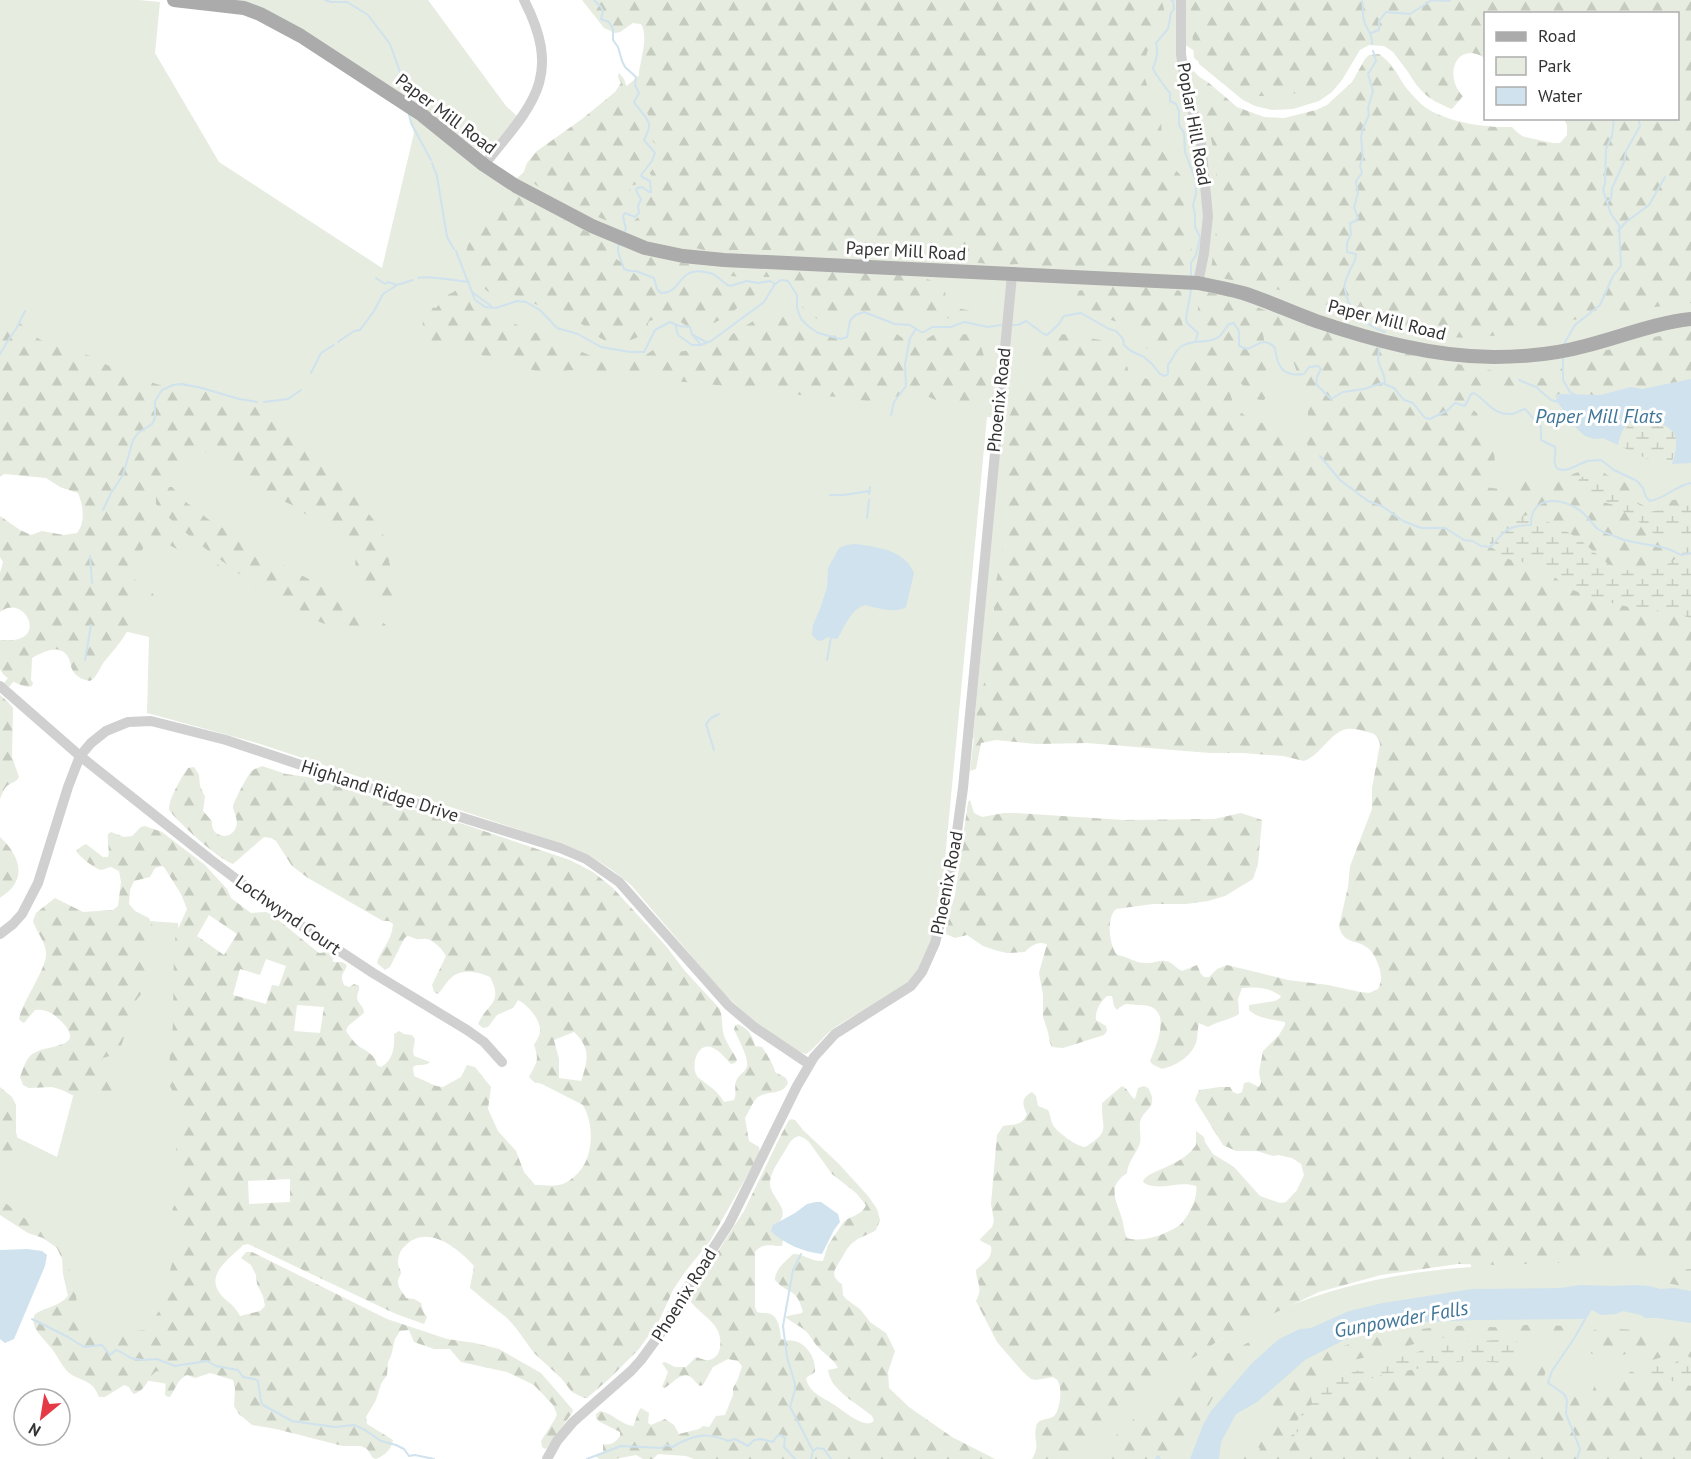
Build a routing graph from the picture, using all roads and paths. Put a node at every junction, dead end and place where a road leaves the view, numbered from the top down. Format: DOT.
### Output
graph roads {
  1 [pos="174,0"];
  2 [pos="525,0"];
  3 [pos="1181,0"];
  4 [pos="484,165"];
  5 [pos="1012,275"];
  6 [pos="1198,283"];
  7 [pos="1691,319"];
  8 [pos="0,686"];
  9 [pos="80,756"];
  10 [pos="0,934"];
  11 [pos="502,1062"];
  12 [pos="808,1064"];
  13 [pos="547,1459"];
  1 -- 4 [label="main road, Paper Mill Road"];
  2 -- 4 [label="street"];
  3 -- 6 [label="street, Poplar Hill Road"];
  4 -- 5 [label="main road, Paper Mill Road"];
  5 -- 6 [label="main road, Paper Mill Road"];
  5 -- 12 [label="street, Phoenix Road"];
  6 -- 7 [label="main road, Paper Mill Road"];
  8 -- 9 [label="street, Lochwynd Court"];
  9 -- 10 [label="street, Highland Ridge Drive"];
  9 -- 11 [label="street, Lochwynd Court"];
  9 -- 12 [label="street, Highland Ridge Drive"];
  12 -- 13 [label="street, Phoenix Road"];
}
